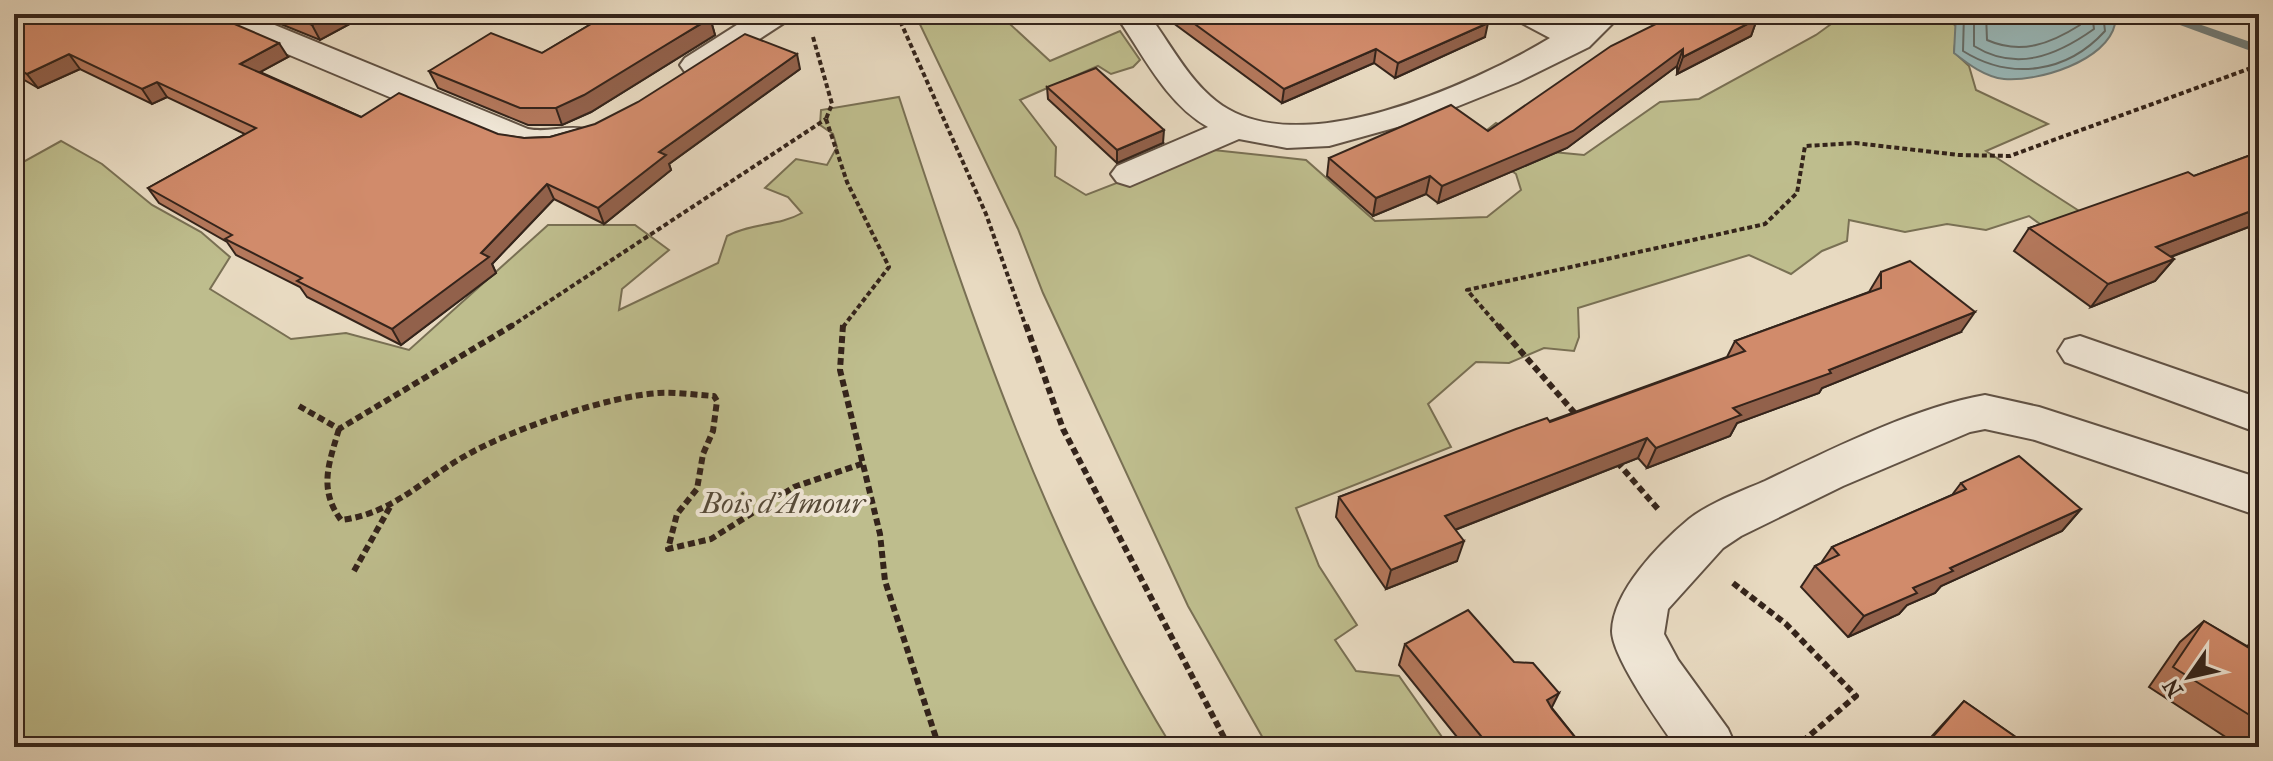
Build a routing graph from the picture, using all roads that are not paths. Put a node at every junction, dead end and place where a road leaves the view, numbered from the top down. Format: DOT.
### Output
graph roads {
  1 [pos="220,14"];
  2 [pos="776,14"];
  3 [pos="1131,14"];
  4 [pos="1529,14"];
  5 [pos="1606,14"];
  6 [pos="1577,40"];
  7 [pos="670,83"];
  8 [pos="605,123"];
  9 [pos="1239,126"];
  10 [pos="1130,174"];
  11 [pos="2080,351"];
  12 [pos="2259,416"];
  13 [pos="2259,497"];
  14 [pos="1708,747"];
  1 -- 8 [label="street"];
  2 -- 7 [label="street"];
  3 -- 9 [label="street"];
  4 -- 6 [label="street"];
  5 -- 6 [label="street"];
  6 -- 9 [label="street"];
  9 -- 10 [label="street"];
  11 -- 12 [label="street"];
  13 -- 14 [label="street"];
}
